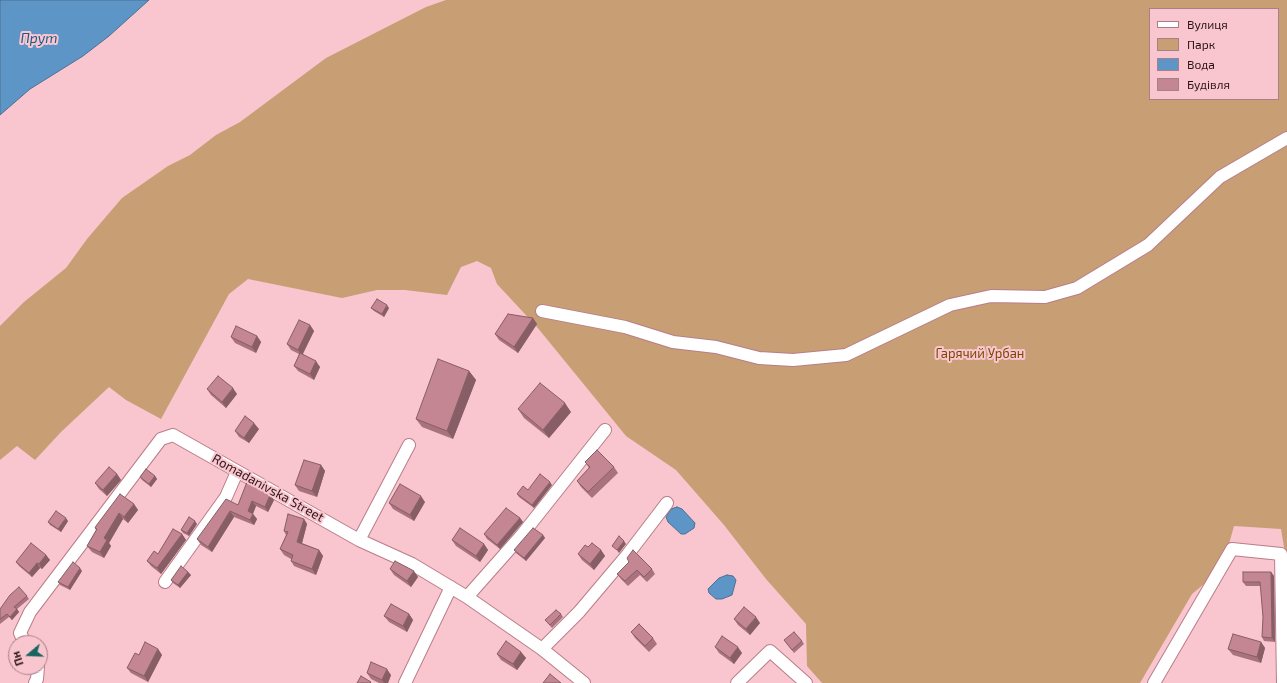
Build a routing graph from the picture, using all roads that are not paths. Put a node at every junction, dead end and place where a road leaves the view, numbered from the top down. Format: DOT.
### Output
graph roads {
  1 [pos="1287,138"];
  2 [pos="542,311"];
  3 [pos="605,430"];
  4 [pos="409,445"];
  5 [pos="237,472"];
  6 [pos="667,503"];
  7 [pos="359,540"];
  8 [pos="165,582"];
  9 [pos="451,587"];
  10 [pos="467,597"];
  11 [pos="21,635"];
  12 [pos="542,648"];
  13 [pos="405,683"];
  14 [pos="584,683"];
  15 [pos="737,683"];
  16 [pos="806,683"];
  17 [pos="1154,683"];
  18 [pos="1283,683"];
  1 -- 2 [label="street"];
  3 -- 10 [label="street"];
  4 -- 7 [label="street"];
  5 -- 7 [label="street, Romadanivska Street"];
  5 -- 8 [label="street"];
  5 -- 11 [label="street, Romadanivska Street"];
  6 -- 12 [label="street"];
  7 -- 9 [label="street, Romadanivska Street"];
  9 -- 10 [label="street, Romadanivska Street"];
  9 -- 13 [label="street"];
  10 -- 12 [label="street, Romadanivska Street"];
  12 -- 14 [label="street, Romadanivska Street"];
  15 -- 16 [label="street"];
  17 -- 18 [label="street"];
}
